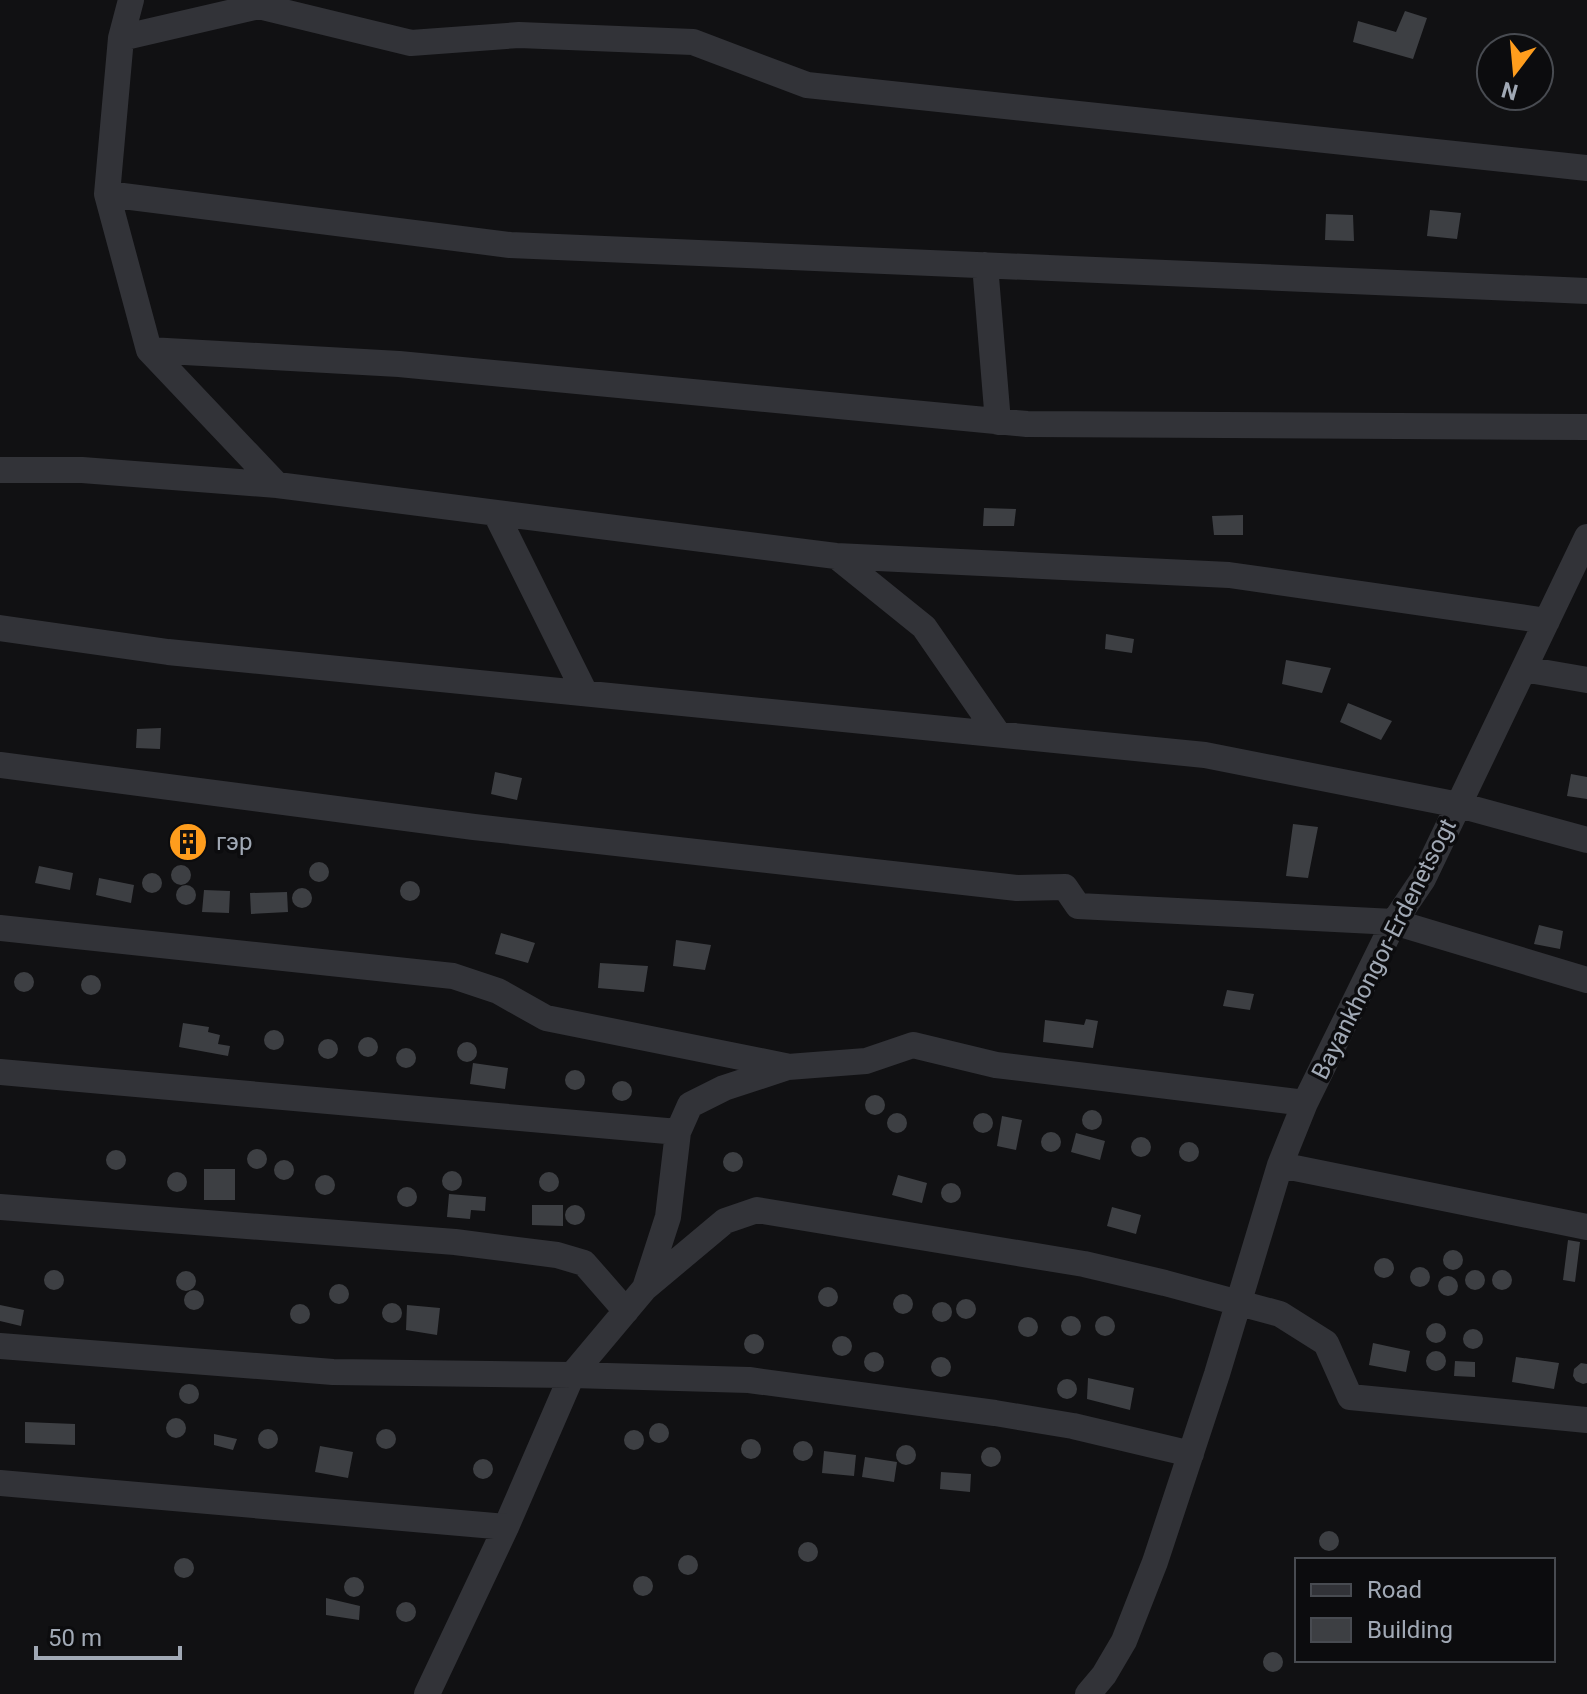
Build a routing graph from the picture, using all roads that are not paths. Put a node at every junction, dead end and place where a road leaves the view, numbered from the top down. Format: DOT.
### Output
graph roads {
  1 [pos="131,0"];
  2 [pos="121,38"];
  3 [pos="1587,168"];
  4 [pos="107,194"];
  5 [pos="985,265"];
  6 [pos="1587,291"];
  7 [pos="149,350"];
  8 [pos="998,422"];
  9 [pos="1587,427"];
  10 [pos="0,470"];
  11 [pos="277,485"];
  12 [pos="496,514"];
  13 [pos="1587,537"];
  14 [pos="836,556"];
  15 [pos="1547,621"];
  16 [pos="0,628"];
  17 [pos="1524,669"];
  18 [pos="1587,680"];
  19 [pos="585,693"];
  20 [pos="998,734"];
  21 [pos="0,765"];
  22 [pos="1459,805"];
  23 [pos="1587,840"];
  24 [pos="1394,922"];
  25 [pos="0,928"];
  26 [pos="1587,980"];
  27 [pos="788,1067"];
  28 [pos="0,1072"];
  29 [pos="1305,1103"];
  30 [pos="678,1132"];
  31 [pos="1280,1165"];
  32 [pos="0,1207"];
  33 [pos="1587,1227"];
  34 [pos="645,1288"];
  35 [pos="1240,1302"];
  36 [pos="626,1311"];
  37 [pos="0,1346"];
  38 [pos="572,1375"];
  39 [pos="1587,1420"];
  40 [pos="1191,1454"];
  41 [pos="0,1483"];
  42 [pos="506,1527"];
  43 [pos="427,1694"];
  44 [pos="1088,1694"];
  1 -- 2 [label="street"];
  2 -- 3 [label="street"];
  2 -- 4 [label="street"];
  4 -- 5 [label="street"];
  4 -- 7 [label="street"];
  5 -- 6 [label="street"];
  5 -- 8 [label="street"];
  7 -- 8 [label="street"];
  7 -- 11 [label="street"];
  8 -- 9 [label="street"];
  10 -- 11 [label="street"];
  11 -- 12 [label="street"];
  12 -- 14 [label="street"];
  12 -- 19 [label="street"];
  13 -- 15 [label="street, Bayankhongor-Erdenetsogt"];
  14 -- 15 [label="street"];
  14 -- 20 [label="street"];
  15 -- 17 [label="street, Bayankhongor-Erdenetsogt"];
  16 -- 19 [label="street"];
  17 -- 18 [label="street"];
  17 -- 22 [label="street, Bayankhongor-Erdenetsogt"];
  19 -- 20 [label="street"];
  20 -- 22 [label="street"];
  21 -- 24 [label="street"];
  22 -- 23 [label="street"];
  22 -- 24 [label="street, Bayankhongor-Erdenetsogt"];
  24 -- 26 [label="street"];
  24 -- 29 [label="street, Bayankhongor-Erdenetsogt"];
  25 -- 27 [label="street"];
  27 -- 29 [label="street"];
  27 -- 30 [label="street"];
  28 -- 30 [label="street"];
  29 -- 31 [label="street, Bayankhongor-Erdenetsogt"];
  30 -- 34 [label="street"];
  31 -- 33 [label="street"];
  31 -- 35 [label="street, Bayankhongor-Erdenetsogt"];
  32 -- 36 [label="street"];
  34 -- 35 [label="street"];
  34 -- 36 [label="street"];
  35 -- 39 [label="street"];
  35 -- 40 [label="street, Bayankhongor-Erdenetsogt"];
  36 -- 38 [label="street"];
  37 -- 38 [label="street"];
  38 -- 40 [label="street"];
  38 -- 42 [label="street"];
  40 -- 44 [label="street, Bayankhongor-Erdenetsogt"];
  41 -- 42 [label="street"];
  42 -- 43 [label="street"];
}
